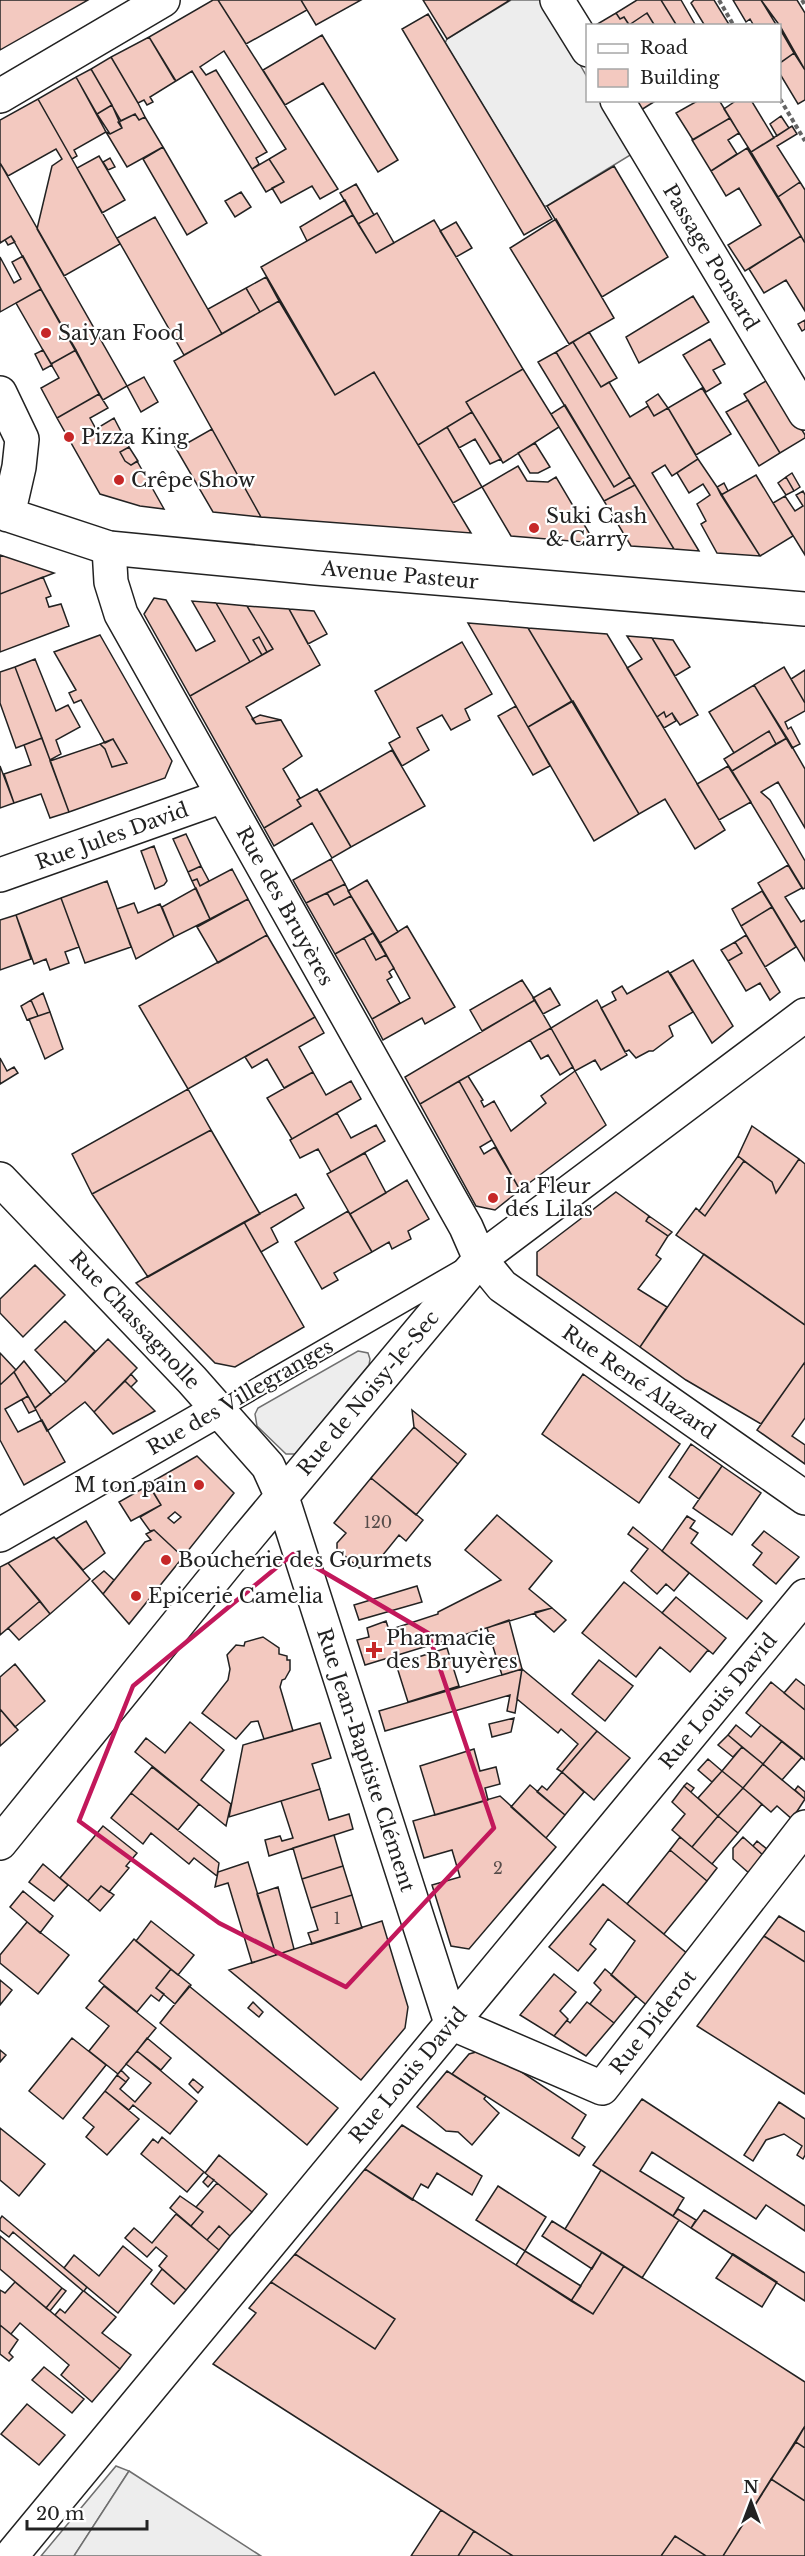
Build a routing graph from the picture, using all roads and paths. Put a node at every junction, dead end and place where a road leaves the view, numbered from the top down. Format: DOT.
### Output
graph roads {
  1 [pos="163,0"];
  2 [pos="557,0"];
  3 [pos="719,0"];
  4 [pos="802,0"];
  5 [pos="805,5"];
  6 [pos="733,24"];
  7 [pos="586,47"];
  8 [pos="0,96"];
  9 [pos="781,101"];
  10 [pos="618,102"];
  11 [pos="805,141"];
  12 [pos="0,393"];
  13 [pos="805,413"];
  14 [pos="4,513"];
  15 [pos="109,548"];
  16 [pos="805,609"];
  17 [pos="223,796"];
  18 [pos="0,875"];
  19 [pos="805,1015"];
  20 [pos="0,1179"];
  21 [pos="480,1258"];
  22 [pos="218,1410"];
  23 [pos="282,1497"];
  24 [pos="805,1497"];
  25 [pos="0,1535"];
  26 [pos="805,1596"];
  27 [pos="805,1827"];
  28 [pos="0,1843"];
  29 [pos="451,2023"];
  30 [pos="11,2556"];
  1 -- 8 [label="street"];
  2 -- 7 [label="street"];
  3 -- 6 [label="path"];
  4 -- 5 [label="path"];
  9 -- 11 [label="path"];
  10 -- 13 [label="street, Passage Ponsard"];
  12 -- 14 [label="street"];
  14 -- 15 [label="street, Avenue Pasteur"];
  15 -- 16 [label="street, Avenue Pasteur"];
  15 -- 17 [label="street, Rue des Bruyères"];
  17 -- 18 [label="street, Rue Jules David"];
  17 -- 21 [label="street, Rue des Bruyères"];
  19 -- 21 [label="street, Rue de Noisy-le-Sec"];
  20 -- 22 [label="street, Rue Chassagnolle"];
  21 -- 22 [label="lane, Rue des Villegranges"];
  21 -- 23 [label="street, Rue de Noisy-le-Sec"];
  21 -- 24 [label="street, Rue René Alazard"];
  22 -- 23 [label="street, Rue Chassagnolle"];
  22 -- 25 [label="street, Rue des Villegranges"];
  23 -- 28 [label="street, Rue de Noisy-le-Sec"];
  23 -- 29 [label="street, Rue Jean-Baptiste Clément"];
  26 -- 29 [label="street, Rue Louis David"];
  27 -- 29 [label="street, Rue Diderot"];
  29 -- 30 [label="street, Rue Louis David"];
}
